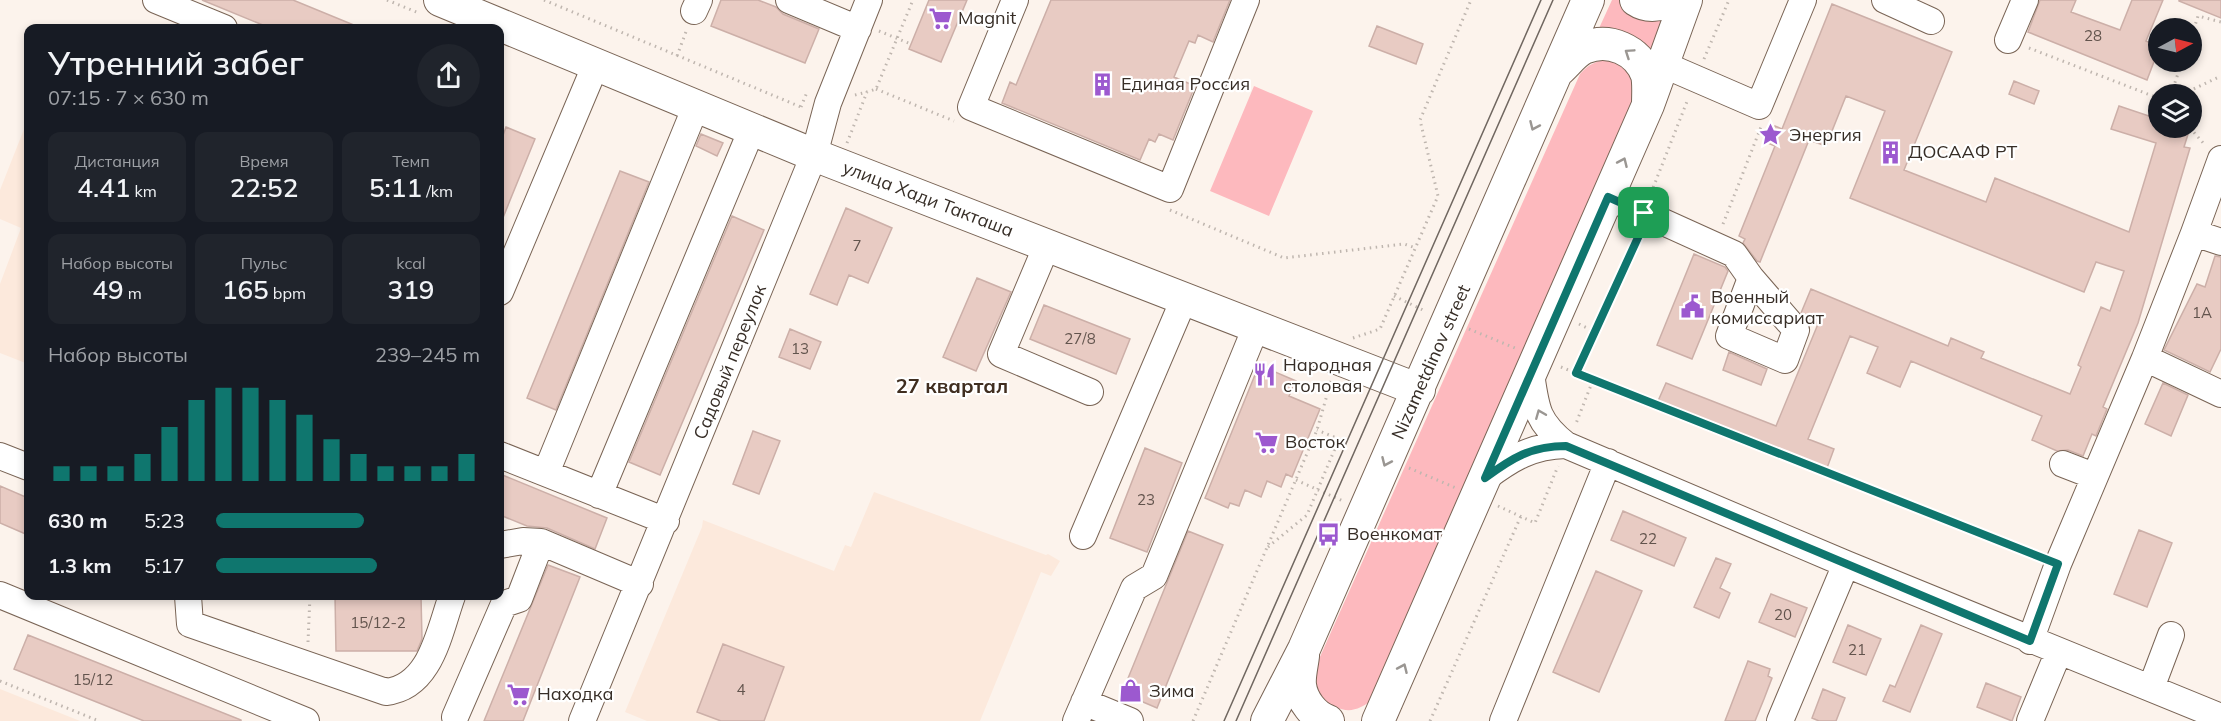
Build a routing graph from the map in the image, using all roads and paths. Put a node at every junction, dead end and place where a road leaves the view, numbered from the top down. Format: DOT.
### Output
graph roads {
  1 [pos="156,0"];
  2 [pos="544,0"];
  3 [pos="789,0"];
  4 [pos="913,0"];
  5 [pos="1015,0"];
  6 [pos="1246,0"];
  7 [pos="1471,0"];
  8 [pos="1588,0"];
  9 [pos="1636,0"];
  10 [pos="1673,0"];
  11 [pos="1686,0"];
  12 [pos="1729,0"];
  13 [pos="1803,0"];
  14 [pos="1886,0"];
  15 [pos="2025,0"];
  16 [pos="697,5"];
  17 [pos="461,10"];
  18 [pos="862,17"];
  19 [pos="2197,18"];
  20 [pos="1931,21"];
  21 [pos="2221,22"];
  22 [pos="214,24"];
  23 [pos="496,24"];
  24 [pos="504,27"];
  25 [pos="897,39"];
  26 [pos="2008,40"];
  27 [pos="911,44"];
  28 [pos="677,56"];
  29 [pos="596,64"];
  30 [pos="1662,64"];
  31 [pos="1557,72"];
  32 [pos="2221,76"];
  33 [pos="1696,79"];
  34 [pos="2202,85"];
  35 [pos="2148,94"];
  36 [pos="1648,105"];
  37 [pos="696,106"];
  38 [pos="1759,106"];
  39 [pos="801,107"];
  40 [pos="752,129"];
  41 [pos="826,159"];
  42 [pos="2220,161"];
  43 [pos="1608,197"];
  44 [pos="1644,213"];
  45 [pos="2194,233"];
  46 [pos="2221,242"];
  47 [pos="1047,245"];
  48 [pos="1714,245"];
  49 [pos="1751,278"];
  50 [pos="504,282"];
  51 [pos="1394,296"];
  52 [pos="1184,299"];
  53 [pos="1426,311"];
  54 [pos="1256,327"];
  55 [pos="1466,328"];
  56 [pos="1347,339"];
  57 [pos="2145,358"];
  58 [pos="1535,363"];
  59 [pos="1576,373"];
  60 [pos="1332,375"];
  61 [pos="1593,380"];
  62 [pos="1419,390"];
  63 [pos="1090,392"];
  64 [pos="2221,394"];
  65 [pos="1317,430"];
  66 [pos="1566,447"];
  67 [pos="0,456"];
  68 [pos="504,456"];
  69 [pos="1608,462"];
  70 [pos="2063,464"];
  71 [pos="24,466"];
  72 [pos="1405,466"];
  73 [pos="546,473"];
  74 [pos="2094,476"];
  75 [pos="1296,480"];
  76 [pos="1318,490"];
  77 [pos="1479,490"];
  78 [pos="599,495"];
  79 [pos="1344,501"];
  80 [pos="1521,516"];
  81 [pos="666,521"];
  82 [pos="1083,536"];
  83 [pos="541,542"];
  84 [pos="504,544"];
  85 [pos="1266,548"];
  86 [pos="1846,564"];
  87 [pos="2058,564"];
  88 [pos="640,584"];
  89 [pos="0,595"];
  90 [pos="24,600"];
  91 [pos="26,600"];
  92 [pos="188,600"];
  93 [pos="451,600"];
  94 [pos="53,605"];
  95 [pos="2172,635"];
  96 [pos="2030,641"];
  97 [pos="1304,649"];
  98 [pos="2059,651"];
  99 [pos="0,681"];
  100 [pos="2151,688"];
  101 [pos="1080,712"];
  102 [pos="1383,712"];
  103 [pos="455,717"];
  104 [pos="2221,717"];
  105 [pos="99,721"];
  106 [pos="306,721"];
  107 [pos="582,721"];
  108 [pos="1130,721"];
  109 [pos="1193,721"];
  110 [pos="1267,721"];
  111 [pos="1328,721"];
  112 [pos="1360,721"];
  113 [pos="1430,721"];
  114 [pos="1503,721"];
  115 [pos="1780,721"];
  116 [pos="2030,721"];
  1 -- 22 [label="street"];
  2 -- 28 [label="path"];
  3 -- 18 [label="street"];
  4 -- 25 [label="path"];
  5 -- 6 [label="street"];
  7 -- 51 [label="path"];
  8 -- 31 [label="main road, Nizametdinov street"];
  9 -- 10 [label="main road"];
  11 -- 30 [label="main road"];
  12 -- 33 [label="path"];
  13 -- 38 [label="street"];
  14 -- 20 [label="street"];
  15 -- 26 [label="street"];
  16 -- 28 [label="path"];
  17 -- 23 [label="main road, улица Хади Такташа"];
  18 -- 25 [label="path"];
  18 -- 41 [label="street, Садовый переулок"];
  19 -- 21 [label="path"];
  24 -- 29 [label="main road, улица Хади Такташа"];
  25 -- 27 [label="path"];
  25 -- 41 [label="path"];
  26 -- 35 [label="path"];
  28 -- 39 [label="path"];
  29 -- 37 [label="main road, улица Хади Такташа"];
  29 -- 50 [label="street"];
  30 -- 33 [label="street"];
  30 -- 36 [label="main road"];
  36 -- 31 [label="main road, one-way"];
  31 -- 62 [label="main road, Nizametdinov street, one-way"];
  32 -- 34 [label="path"];
  33 -- 38 [label="street"];
  33 -- 44 [label="path"];
  43 -- 36 [label="main road, one-way"];
  37 -- 40 [label="main road, улица Хади Такташа"];
  37 -- 73 [label="street"];
  38 -- 48 [label="path"];
  40 -- 41 [label="main road, улица Хади Такташа"];
  40 -- 78 [label="street"];
  41 -- 47 [label="main road, улица Хади Такташа"];
  41 -- 81 [label="street, Садовый переулок"];
  42 -- 45 [label="street"];
  43 -- 44 [label="street"];
  43 -- 58 [label="main road"];
  44 -- 48 [label="street"];
  44 -- 59 [label="path"];
  45 -- 46 [label="street"];
  45 -- 57 [label="street"];
  47 -- 52 [label="main road, улица Хади Такташа"];
  47 -- 63 [label="street"];
  48 -- 49 [label="street"];
  51 -- 53 [label="path"];
  51 -- 56 [label="path"];
  52 -- 54 [label="main road, улица Хади Такташа"];
  52 -- 82 [label="street"];
  54 -- 62 [label="main road, улица Хади Такташа"];
  54 -- 101 [label="street"];
  55 -- 58 [label="path"];
  57 -- 64 [label="street"];
  57 -- 74 [label="street"];
  58 -- 59 [label="path"];
  66 -- 58 [label="street, one-way"];
  58 -- 77 [label="main road"];
  59 -- 61 [label="path"];
  60 -- 65 [label="path"];
  61 -- 66 [label="path"];
  61 -- 87 [label="path"];
  62 -- 97 [label="main road, Nizametdinov street, one-way"];
  65 -- 75 [label="path"];
  65 -- 76 [label="path"];
  66 -- 69 [label="street"];
  66 -- 77 [label="street"];
  66 -- 80 [label="path"];
  67 -- 71 [label="street"];
  68 -- 73 [label="street"];
  69 -- 86 [label="street"];
  69 -- 114 [label="street"];
  70 -- 74 [label="street"];
  72 -- 77 [label="path"];
  73 -- 78 [label="street"];
  74 -- 87 [label="street"];
  75 -- 76 [label="path"];
  75 -- 85 [label="path"];
  76 -- 79 [label="path"];
  76 -- 85 [label="path"];
  77 -- 80 [label="path"];
  102 -- 77 [label="main road, one-way"];
  78 -- 81 [label="street"];
  80 -- 113 [label="path"];
  81 -- 88 [label="street, Садовый переулок"];
  83 -- 84 [label="street"];
  83 -- 88 [label="street"];
  83 -- 103 [label="street"];
  85 -- 109 [label="path"];
  86 -- 96 [label="street"];
  86 -- 115 [label="street"];
  87 -- 96 [label="street"];
  88 -- 107 [label="street, Садовый переулок"];
  89 -- 90 [label="street"];
  91 -- 94 [label="street"];
  92 -- 93 [label="street"];
  94 -- 106 [label="street"];
  95 -- 100 [label="street"];
  96 -- 98 [label="street"];
  97 -- 110 [label="main road, Nizametdinov street"];
  97 -- 111 [label="main road"];
  98 -- 100 [label="street"];
  98 -- 116 [label="street"];
  99 -- 105 [label="path"];
  100 -- 104 [label="street"];
  101 -- 108 [label="street"];
  102 -- 112 [label="main road"];
}
